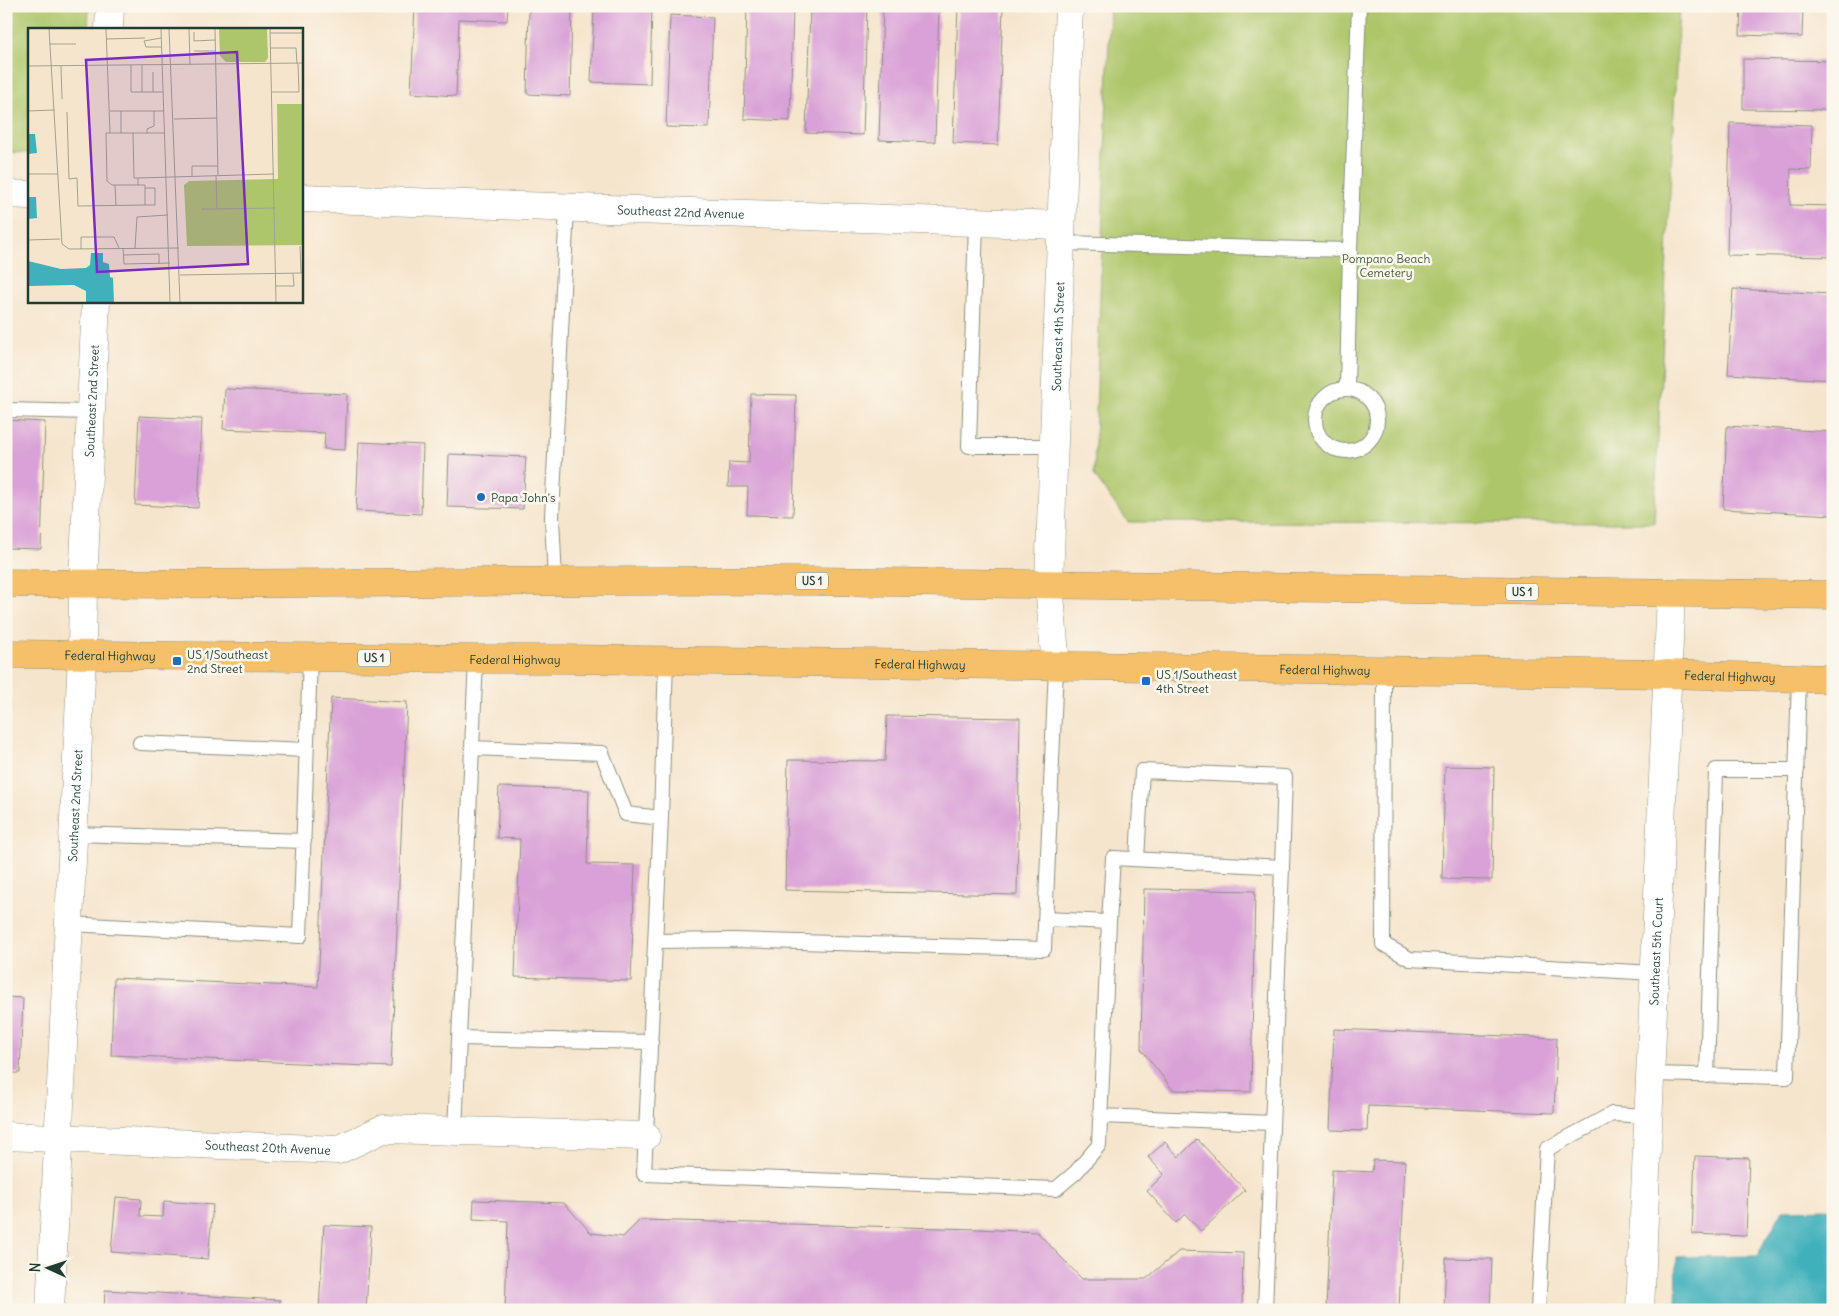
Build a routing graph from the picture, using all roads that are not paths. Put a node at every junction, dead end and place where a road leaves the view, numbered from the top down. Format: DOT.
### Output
graph roads {
  1 [pos="110,6"];
  2 [pos="1069,6"];
  3 [pos="1358,6"];
  4 [pos="109,28"];
  5 [pos="6,194"];
  6 [pos="28,195"];
  7 [pos="302,198"];
  8 [pos="567,207"];
  9 [pos="976,222"];
  10 [pos="1061,234"];
  11 [pos="1350,250"];
  12 [pos="96,302"];
  13 [pos="1347,389"];
  14 [pos="6,410"];
  15 [pos="91,412"];
  16 [pos="1054,446"];
  17 [pos="554,581"];
  18 [pos="6,584"];
  19 [pos="83,584"];
  20 [pos="1049,584"];
  21 [pos="1671,594"];
  22 [pos="1833,595"];
  23 [pos="6,654"];
  24 [pos="82,656"];
  25 [pos="310,658"];
  26 [pos="476,659"];
  27 [pos="666,660"];
  28 [pos="1056,667"];
  29 [pos="1384,671"];
  30 [pos="1666,674"];
  31 [pos="1799,678"];
  32 [pos="1833,679"];
  33 [pos="140,743"];
  34 [pos="472,748"];
  35 [pos="306,750"];
  36 [pos="1797,770"];
  37 [pos="661,818"];
  38 [pos="73,834"];
  39 [pos="304,841"];
  40 [pos="1138,860"];
  41 [pos="1282,867"];
  42 [pos="1046,919"];
  43 [pos="1109,922"];
  44 [pos="69,924"];
  45 [pos="655,941"];
  46 [pos="1654,973"];
  47 [pos="459,1038"];
  48 [pos="650,1042"];
  49 [pos="1650,1074"];
  50 [pos="1707,1076"];
  51 [pos="1101,1116"];
  52 [pos="1648,1116"];
  53 [pos="1272,1123"];
  54 [pos="455,1131"];
  55 [pos="6,1136"];
  56 [pos="646,1136"];
  57 [pos="58,1139"];
  58 [pos="50,1310"];
  59 [pos="1264,1310"];
  60 [pos="1538,1310"];
  61 [pos="1640,1310"];
  1 -- 4 [label="street"];
  2 -- 10 [label="street, Southeast 4th Street"];
  3 -- 11 [label="lane"];
  5 -- 6 [label="street"];
  7 -- 8 [label="street, Southeast 22nd Avenue"];
  8 -- 9 [label="street, Southeast 22nd Avenue"];
  8 -- 17 [label="lane"];
  9 -- 10 [label="street, Southeast 22nd Avenue"];
  9 -- 16 [label="lane"];
  10 -- 11 [label="lane"];
  10 -- 16 [label="street, Southeast 4th Street"];
  11 -- 13 [label="lane"];
  12 -- 15 [label="street, Southeast 2nd Street"];
  13 -- 13 [label="lane"];
  14 -- 15 [label="lane"];
  15 -- 19 [label="street, Southeast 2nd Street"];
  16 -- 20 [label="street, Southeast 4th Street"];
  17 -- 19 [label="main road, US 1"];
  17 -- 20 [label="main road, US 1"];
  18 -- 19 [label="main road, US 1"];
  19 -- 24 [label="street, Southeast 2nd Street"];
  20 -- 21 [label="main road, US 1"];
  20 -- 28 [label="street, Southeast 4th Street"];
  21 -- 22 [label="main road, US 1"];
  21 -- 30 [label="street, Southeast 5th Court"];
  23 -- 24 [label="main road, Federal Highway / US 1"];
  24 -- 25 [label="main road, Federal Highway / US 1"];
  24 -- 38 [label="street, Southeast 2nd Street"];
  25 -- 26 [label="main road, Federal Highway / US 1"];
  25 -- 35 [label="lane"];
  26 -- 27 [label="main road, Federal Highway / US 1"];
  26 -- 34 [label="lane"];
  27 -- 28 [label="main road, Federal Highway / US 1"];
  27 -- 37 [label="lane"];
  28 -- 29 [label="main road, Federal Highway / US 1"];
  28 -- 42 [label="lane"];
  29 -- 30 [label="main road, Federal Highway / US 1"];
  29 -- 46 [label="lane"];
  30 -- 31 [label="main road, Federal Highway / US 1"];
  30 -- 46 [label="street, Southeast 5th Court"];
  31 -- 32 [label="main road, Federal Highway / US 1"];
  31 -- 36 [label="lane"];
  33 -- 35 [label="lane"];
  34 -- 37 [label="lane"];
  34 -- 47 [label="lane"];
  35 -- 39 [label="lane"];
  36 -- 50 [label="lane"];
  36 -- 50 [label="lane"];
  37 -- 45 [label="lane"];
  38 -- 39 [label="lane"];
  38 -- 44 [label="street, Southeast 2nd Street"];
  39 -- 44 [label="lane"];
  40 -- 41 [label="lane"];
  40 -- 41 [label="lane"];
  40 -- 43 [label="lane"];
  41 -- 53 [label="lane"];
  42 -- 43 [label="lane"];
  42 -- 45 [label="lane"];
  43 -- 51 [label="lane"];
  44 -- 57 [label="street, Southeast 2nd Street"];
  45 -- 48 [label="lane"];
  46 -- 49 [label="street, Southeast 5th Court"];
  47 -- 48 [label="lane"];
  47 -- 54 [label="lane"];
  48 -- 56 [label="lane"];
  49 -- 50 [label="lane"];
  49 -- 52 [label="street, Southeast 5th Court"];
  51 -- 53 [label="lane"];
  51 -- 56 [label="lane"];
  52 -- 60 [label="lane"];
  52 -- 61 [label="street, Southeast 5th Court"];
  53 -- 59 [label="lane"];
  54 -- 56 [label="street, Southeast 20th Avenue"];
  54 -- 57 [label="street, Southeast 20th Avenue"];
  55 -- 57 [label="street, Southeast 20th Avenue"];
  57 -- 58 [label="street, Southeast 2nd Street"];
}
